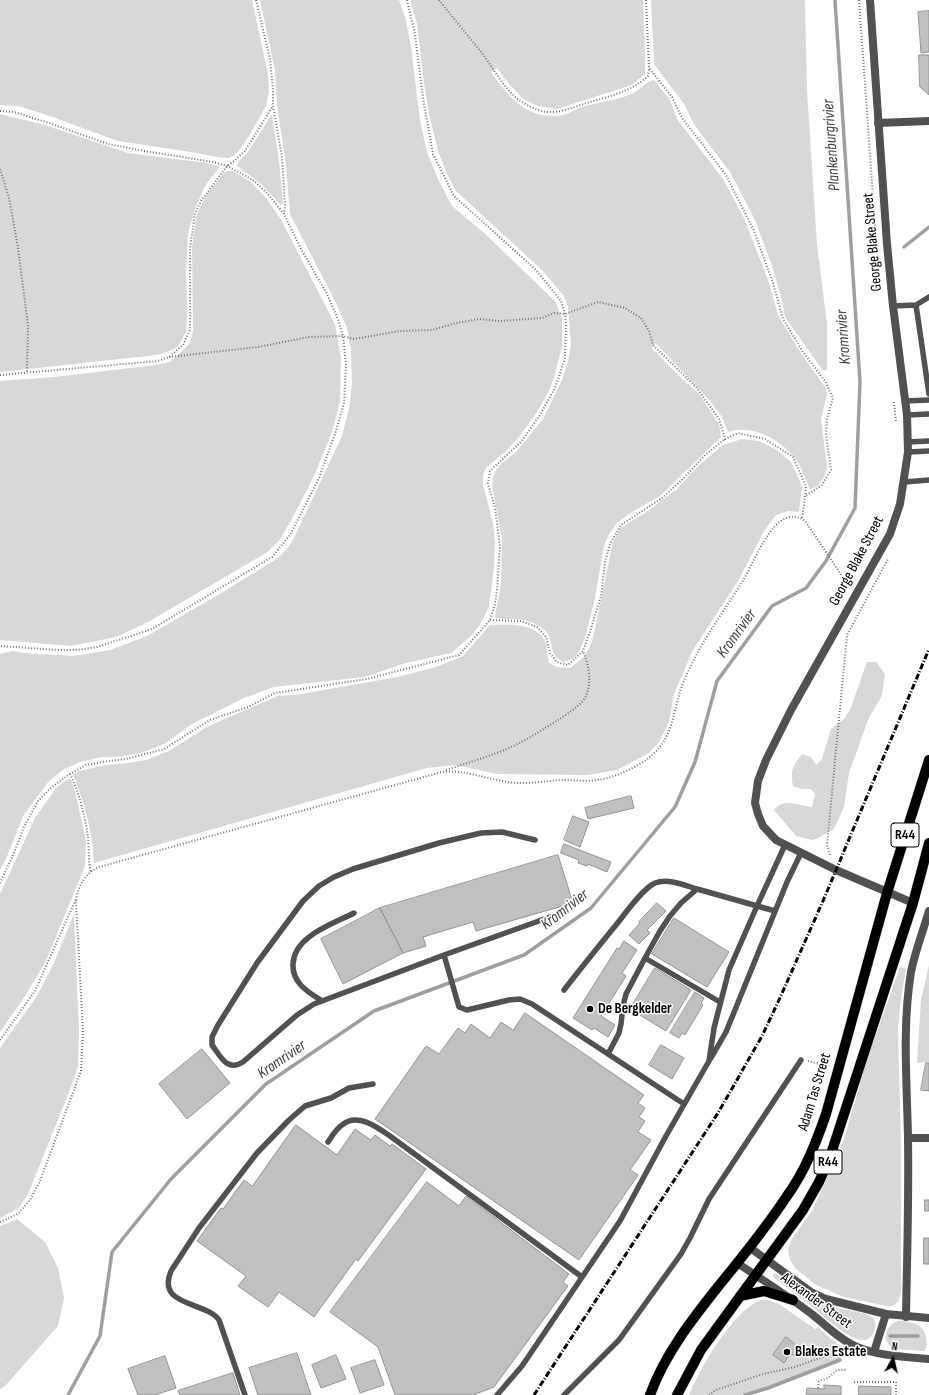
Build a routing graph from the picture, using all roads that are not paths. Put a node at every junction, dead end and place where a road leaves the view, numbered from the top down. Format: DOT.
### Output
graph roads {
  1 [pos="870,0"];
  2 [pos="929,121"];
  3 [pos="878,124"];
  4 [pos="929,297"];
  5 [pos="916,305"];
  6 [pos="893,306"];
  7 [pos="929,394"];
  8 [pos="929,400"];
  9 [pos="905,401"];
  10 [pos="929,414"];
  11 [pos="907,415"];
  12 [pos="929,441"];
  13 [pos="908,442"];
  14 [pos="929,451"];
  15 [pos="908,452"];
  16 [pos="929,480"];
  17 [pos="904,482"];
  18 [pos="929,760"];
  19 [pos="534,840"];
  20 [pos="929,843"];
  21 [pos="785,845"];
  22 [pos="801,853"];
  23 [pos="697,889"];
  24 [pos="887,893"];
  25 [pos="913,904"];
  26 [pos="757,906"];
  27 [pos="775,911"];
  28 [pos="929,911"];
  29 [pos="354,912"];
  30 [pos="550,917"];
  31 [pos="444,956"];
  32 [pos="645,958"];
  33 [pos="564,990"];
  34 [pos="322,1001"];
  35 [pos="720,1002"];
  36 [pos="608,1054"];
  37 [pos="801,1060"];
  38 [pos="709,1061"];
  39 [pos="373,1084"];
  40 [pos="684,1104"];
  41 [pos="908,1138"];
  42 [pos="929,1138"];
  43 [pos="328,1142"];
  44 [pos="749,1247"];
  45 [pos="766,1260"];
  46 [pos="737,1263"];
  47 [pos="756,1275"];
  48 [pos="582,1277"];
  49 [pos="740,1296"];
  50 [pos="793,1300"];
  51 [pos="886,1314"];
  52 [pos="906,1317"];
  53 [pos="929,1318"];
  54 [pos="874,1352"];
  55 [pos="929,1359"];
  56 [pos="245,1395"];
  57 [pos="497,1395"];
  58 [pos="564,1395"];
  59 [pos="650,1395"];
  60 [pos="677,1395"];
  1 -- 3 [label="street, George Blake Street"];
  2 -- 3 [label="street"];
  3 -- 6 [label="street, George Blake Street"];
  4 -- 5 [label="lane"];
  5 -- 6 [label="lane"];
  5 -- 7 [label="lane"];
  6 -- 9 [label="street, George Blake Street"];
  8 -- 9 [label="lane"];
  9 -- 11 [label="street, George Blake Street"];
  10 -- 11 [label="lane"];
  11 -- 13 [label="street, George Blake Street"];
  12 -- 13 [label="lane"];
  13 -- 15 [label="street, George Blake Street"];
  14 -- 15 [label="lane"];
  15 -- 17 [label="street, George Blake Street"];
  16 -- 17 [label="lane"];
  17 -- 21 [label="street, George Blake Street"];
  18 -- 24 [label="main road, Adam Tas Street / R44"];
  19 -- 34 [label="lane"];
  20 -- 25 [label="main road, R44"];
  21 -- 22 [label="street, George Blake Street"];
  21 -- 26 [label="lane"];
  22 -- 24 [label="street, George Blake Street"];
  22 -- 27 [label="lane"];
  23 -- 26 [label="lane"];
  23 -- 32 [label="lane"];
  23 -- 33 [label="lane"];
  24 -- 25 [label="street, George Blake Street"];
  24 -- 44 [label="main road, Adam Tas Street / R44"];
  25 -- 45 [label="main road, R44"];
  26 -- 27 [label="lane"];
  26 -- 35 [label="lane"];
  27 -- 38 [label="lane"];
  28 -- 41 [label="street"];
  29 -- 34 [label="lane"];
  30 -- 31 [label="lane"];
  31 -- 34 [label="lane"];
  31 -- 36 [label="lane"];
  32 -- 35 [label="lane"];
  32 -- 36 [label="lane"];
  35 -- 38 [label="lane"];
  36 -- 40 [label="lane"];
  37 -- 58 [label="lane"];
  38 -- 40 [label="lane"];
  39 -- 56 [label="lane"];
  40 -- 48 [label="lane"];
  41 -- 42 [label="street"];
  41 -- 52 [label="street"];
  43 -- 48 [label="lane"];
  44 -- 45 [label="street, Alexander Street"];
  44 -- 46 [label="main road, Adam Tas Street / R44"];
  45 -- 47 [label="main road, R44"];
  45 -- 51 [label="street, Alexander Street"];
  46 -- 47 [label="street, Alexander Street"];
  46 -- 59 [label="main road, Adam Tas Street / R44"];
  47 -- 49 [label="main road, R44"];
  47 -- 50 [label="street, Alexander Street"];
  48 -- 57 [label="lane"];
  49 -- 50 [label="main road"];
  49 -- 60 [label="main road, R44"];
  50 -- 54 [label="street, Alexander Street"];
  51 -- 52 [label="street, Alexander Street"];
  51 -- 54 [label="street"];
  52 -- 53 [label="street, Alexander Street"];
  54 -- 55 [label="street, Alexander Street"];
}
